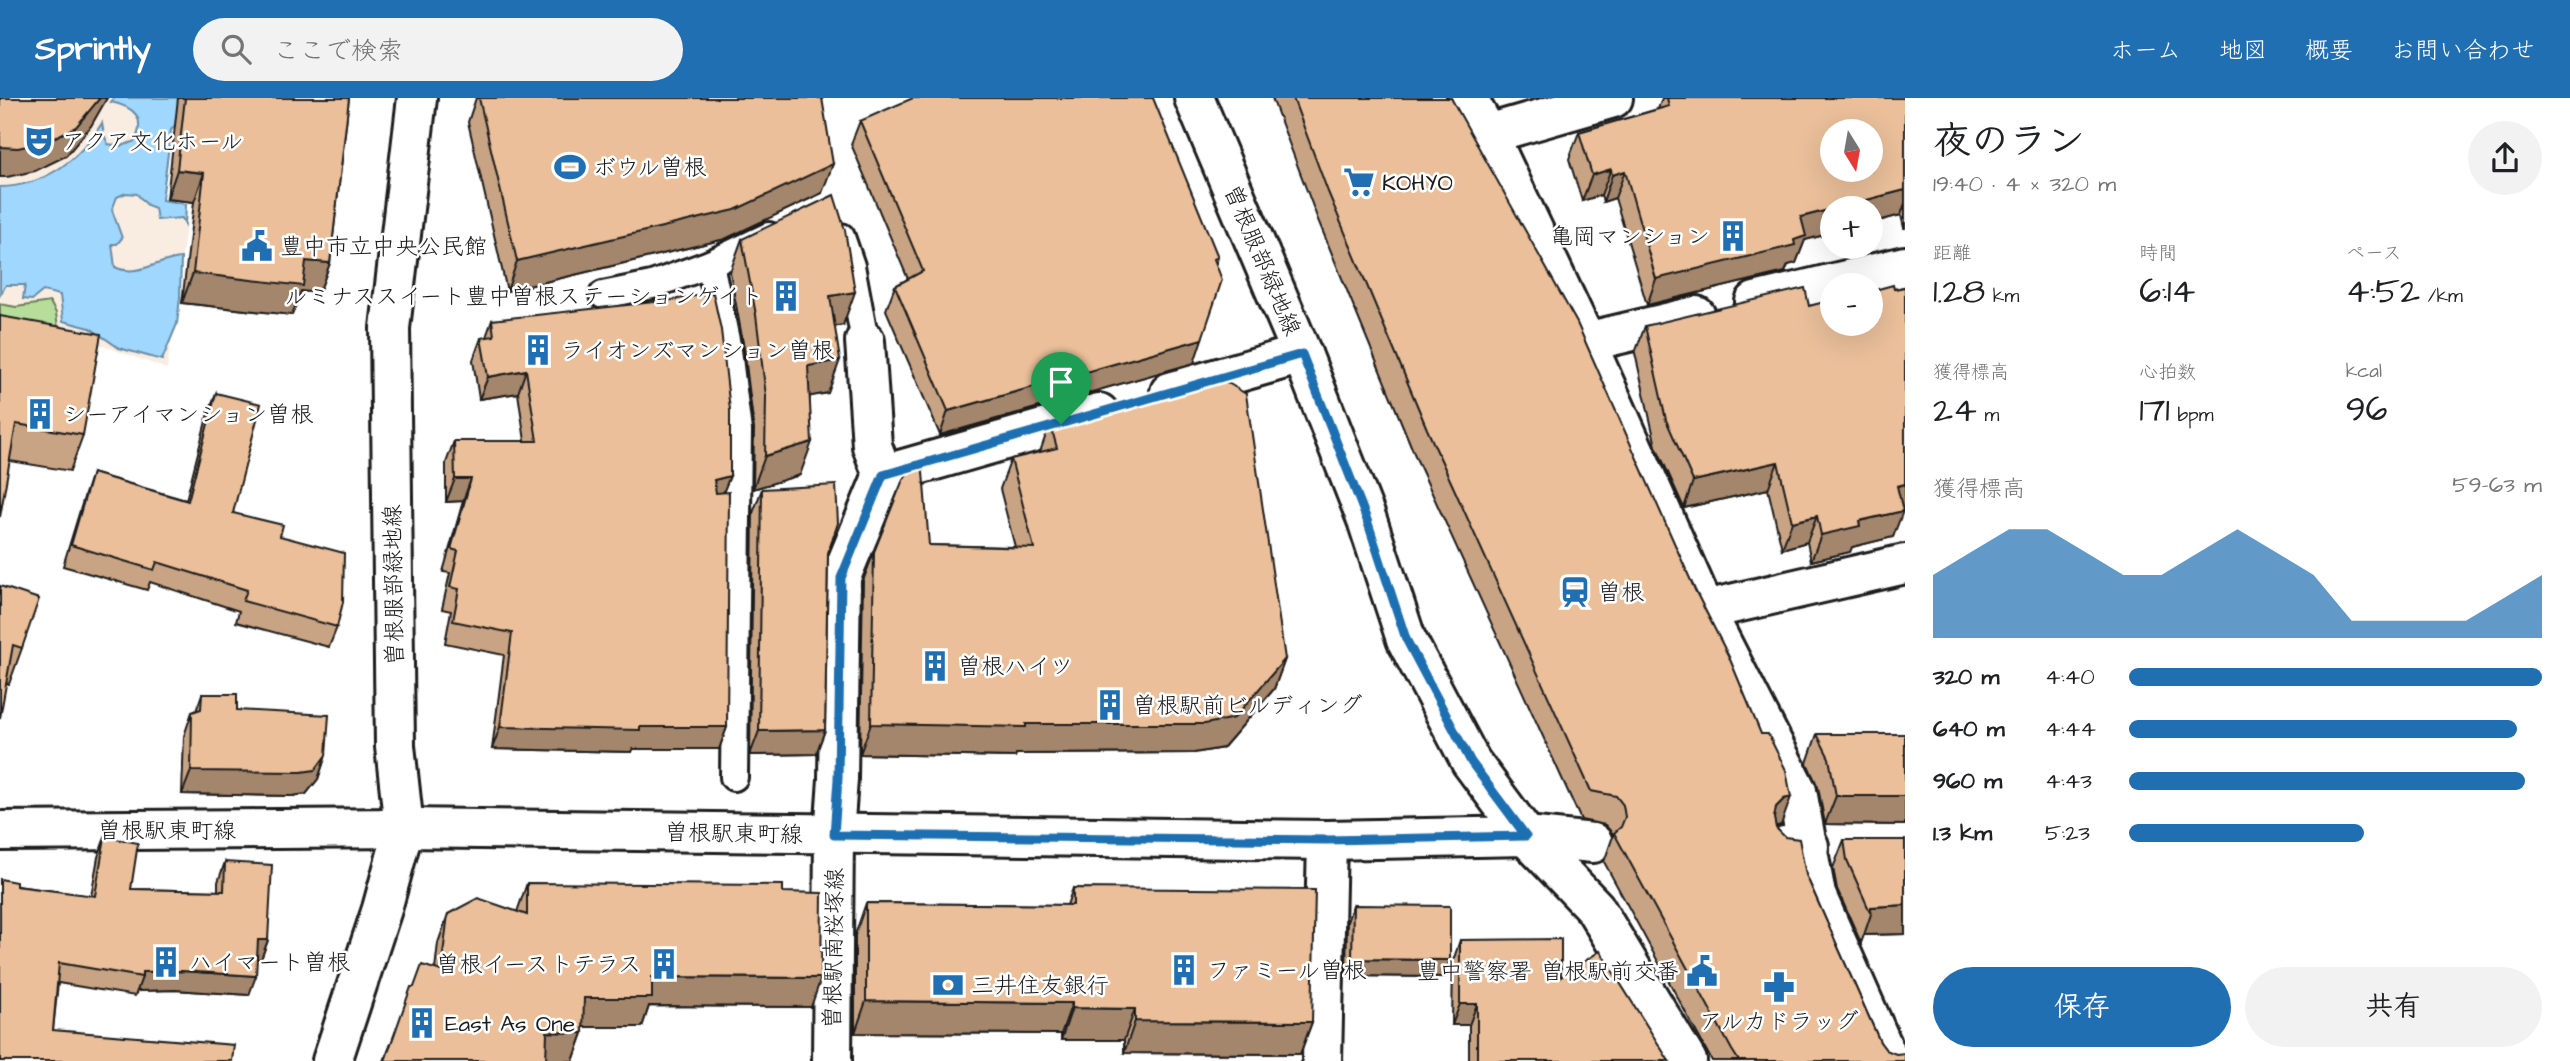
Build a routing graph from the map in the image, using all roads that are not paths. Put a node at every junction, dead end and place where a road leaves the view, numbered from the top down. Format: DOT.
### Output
graph roads {
  1 [pos="417,98"];
  2 [pos="1194,98"];
  3 [pos="1467,98"];
  4 [pos="1613,98"];
  5 [pos="1488,134"];
  6 [pos="835,218"];
  7 [pos="795,223"];
  8 [pos="710,264"];
  9 [pos="1905,266"];
  10 [pos="603,295"];
  11 [pos="865,341"];
  12 [pos="1586,342"];
  13 [pos="1302,354"];
  14 [pos="883,475"];
  15 [pos="1905,564"];
  16 [pos="1705,610"];
  17 [pos="734,777"];
  18 [pos="404,828"];
  19 [pos="0,831"];
  20 [pos="834,835"];
  21 [pos="1526,836"];
  22 [pos="1327,840"];
  23 [pos="1593,843"];
  24 [pos="1797,846"];
  25 [pos="1850,846"];
  26 [pos="331,1061"];
  27 [pos="832,1061"];
  28 [pos="1322,1061"];
  29 [pos="1687,1061"];
  30 [pos="1889,1061"];
  1 -- 18 [label="street, 曽根服部緑地線"];
  2 -- 13 [label="street, 曽根服部緑地線"];
  3 -- 5 [label="street"];
  4 -- 5 [label="street"];
  5 -- 12 [label="street"];
  6 -- 11 [label="lane"];
  7 -- 8 [label="lane"];
  8 -- 10 [label="lane"];
  8 -- 17 [label="lane"];
  9 -- 12 [label="street"];
  11 -- 14 [label="street"];
  12 -- 16 [label="street"];
  13 -- 14 [label="street"];
  13 -- 21 [label="street, 曽根服部緑地線"];
  14 -- 20 [label="street, 曽根駅南桜塚線"];
  15 -- 16 [label="street"];
  16 -- 24 [label="street"];
  18 -- 19 [label="street, 曽根駅東町線"];
  18 -- 20 [label="street, 曽根駅東町線"];
  18 -- 26 [label="street, 曽根服部緑地線"];
  20 -- 22 [label="street, 曽根駅東町線"];
  20 -- 27 [label="street, 曽根駅南桜塚線"];
  21 -- 22 [label="street, 曽根駅東町線"];
  21 -- 23 [label="street, 曽根駅東町線"];
  21 -- 29 [label="street, 曽根服部緑地線"];
  22 -- 28 [label="street"];
  24 -- 25 [label="street"];
  24 -- 30 [label="street"];
}
